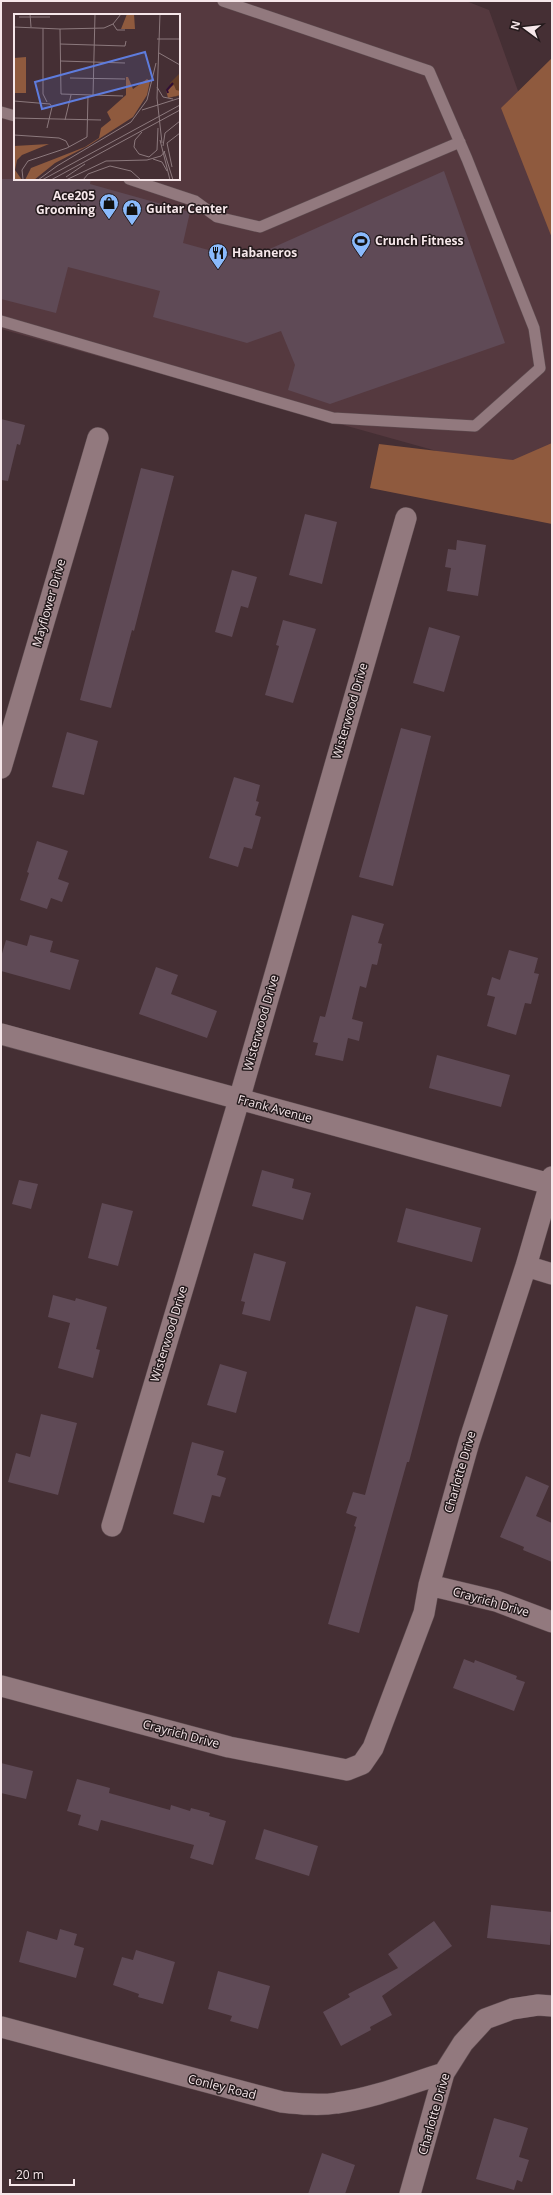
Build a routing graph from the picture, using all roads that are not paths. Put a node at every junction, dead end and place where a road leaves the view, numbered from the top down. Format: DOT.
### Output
graph roads {
  1 [pos="222,1"];
  2 [pos="1,112"];
  3 [pos="14,116"];
  4 [pos="460,142"];
  5 [pos="132,180"];
  6 [pos="1,321"];
  7 [pos="98,438"];
  8 [pos="406,518"];
  9 [pos="1,768"];
  10 [pos="1,1034"];
  11 [pos="239,1100"];
  12 [pos="551,1180"];
  13 [pos="526,1266"];
  14 [pos="552,1274"];
  15 [pos="112,1526"];
  16 [pos="429,1585"];
  17 [pos="552,1622"];
  18 [pos="1,1686"];
  19 [pos="362,1764"];
  20 [pos="552,2006"];
  21 [pos="1,2027"];
  22 [pos="444,2073"];
  23 [pos="410,2194"];
  1 -- 4 [label="lane"];
  2 -- 3 [label="lane"];
  4 -- 5 [label="lane"];
  4 -- 6 [label="lane"];
  7 -- 9 [label="street, Mayflower Drive"];
  8 -- 11 [label="street, Wisterwood Drive"];
  10 -- 11 [label="street, Frank Avenue"];
  11 -- 12 [label="street, Frank Avenue"];
  11 -- 15 [label="street, Wisterwood Drive"];
  12 -- 13 [label="street, Charlotte Drive"];
  13 -- 14 [label="street"];
  13 -- 16 [label="street, Charlotte Drive"];
  16 -- 17 [label="street, Crayrich Drive"];
  16 -- 19 [label="street, Charlotte Drive"];
  18 -- 19 [label="street, Crayrich Drive"];
  20 -- 22 [label="street, Charlotte Drive"];
  21 -- 22 [label="street, Conley Road"];
  22 -- 23 [label="street, Charlotte Drive"];
}
